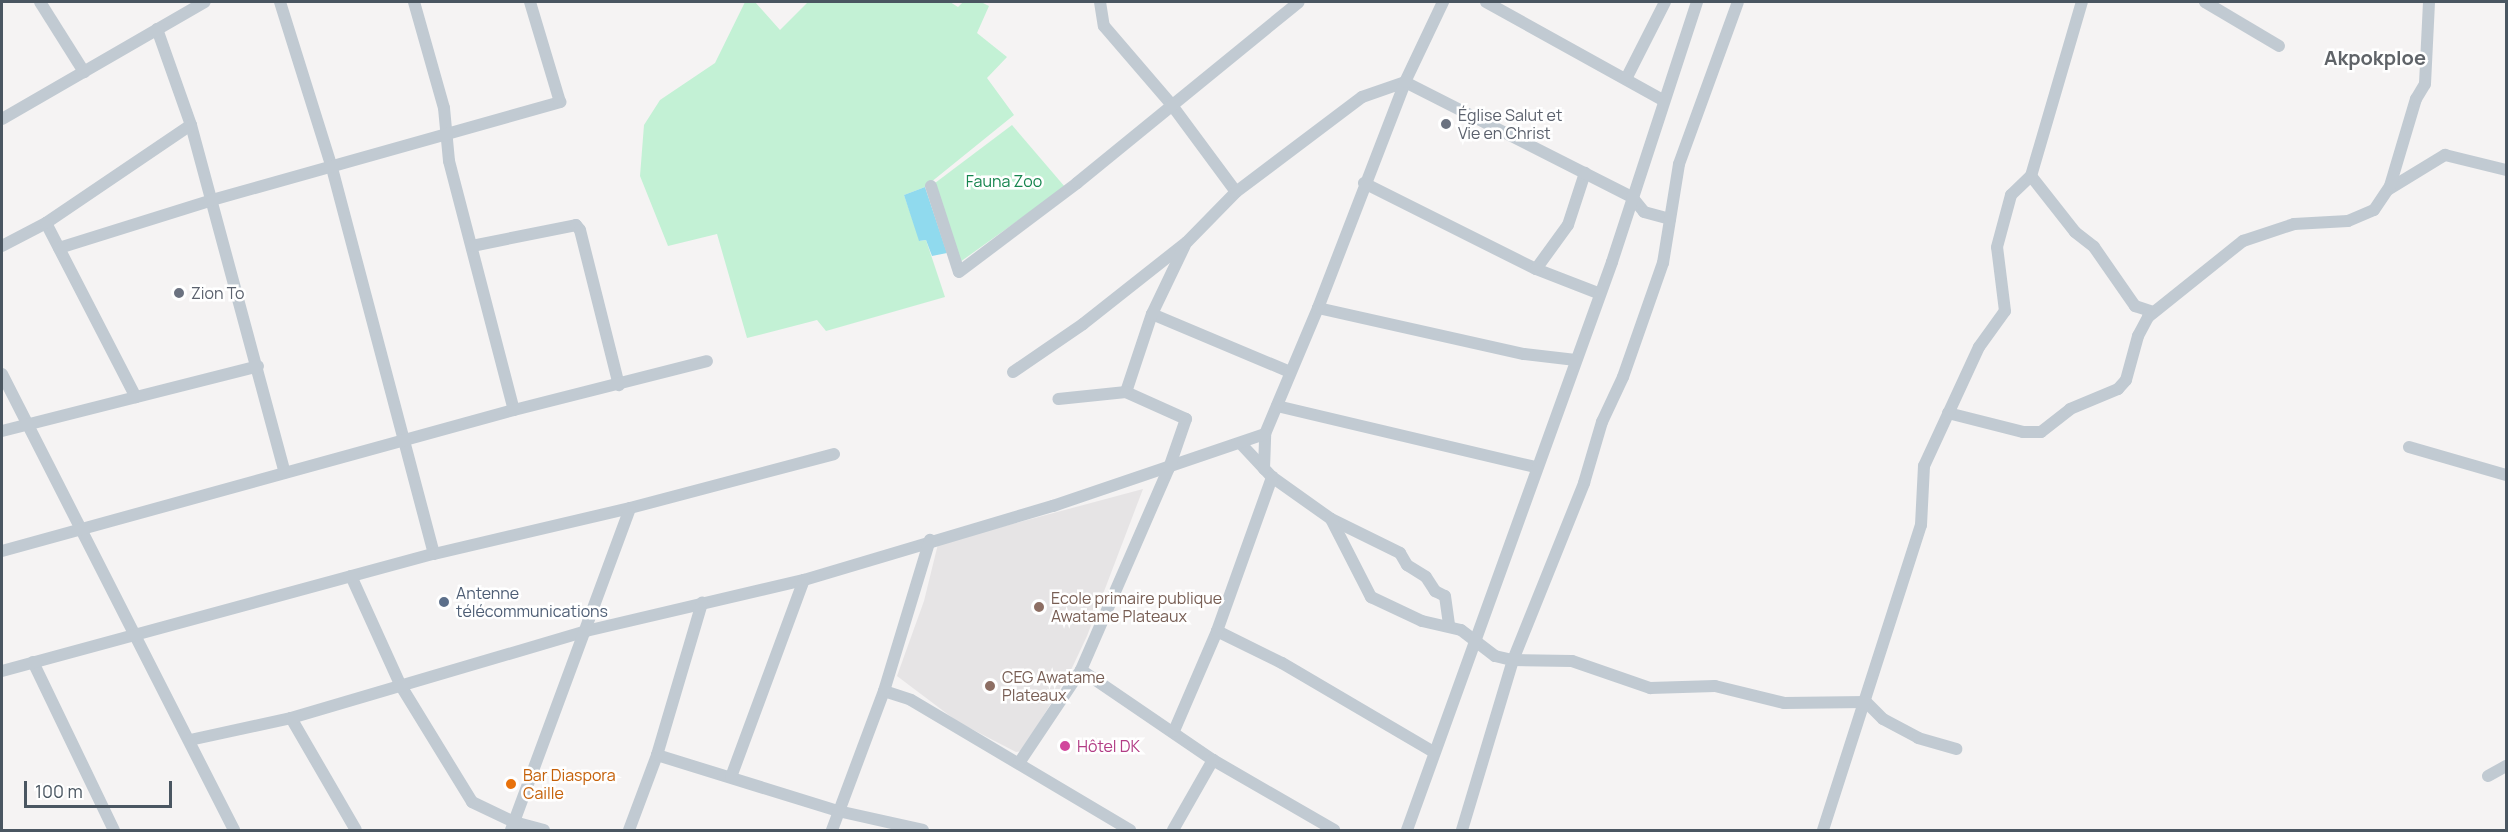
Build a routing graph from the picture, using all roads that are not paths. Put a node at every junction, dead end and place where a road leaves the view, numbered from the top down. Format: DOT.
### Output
graph roads {
  1 [pos="40,2"];
  2 [pos="205,2"];
  3 [pos="280,2"];
  4 [pos="414,2"];
  5 [pos="530,2"];
  6 [pos="1100,2"];
  7 [pos="1299,2"];
  8 [pos="1443,2"];
  9 [pos="1486,2"];
  10 [pos="1665,2"];
  11 [pos="1697,2"];
  12 [pos="1738,2"];
  13 [pos="2082,2"];
  14 [pos="2205,2"];
  15 [pos="2429,2"];
  16 [pos="157,29"];
  17 [pos="2279,46"];
  18 [pos="84,72"];
  19 [pos="1627,77"];
  20 [pos="1405,82"];
  21 [pos="1663,100"];
  22 [pos="1171,104"];
  23 [pos="2,119"];
  24 [pos="191,125"];
  25 [pos="447,135"];
  26 [pos="332,168"];
  27 [pos="2506,170"];
  28 [pos="1585,173"];
  29 [pos="2031,176"];
  30 [pos="1364,183"];
  31 [pos="931,186"];
  32 [pos="2389,190"];
  33 [pos="1236,192"];
  34 [pos="1632,197"];
  35 [pos="212,200"];
  36 [pos="1670,219"];
  37 [pos="46,222"];
  38 [pos="1187,242"];
  39 [pos="2,246"];
  40 [pos="472,246"];
  41 [pos="59,248"];
  42 [pos="1536,269"];
  43 [pos="1598,293"];
  44 [pos="1318,309"];
  45 [pos="2153,312"];
  46 [pos="1152,314"];
  47 [pos="1576,360"];
  48 [pos="707,361"];
  49 [pos="258,366"];
  50 [pos="1013,372"];
  51 [pos="1290,372"];
  52 [pos="2,374"];
  53 [pos="619,385"];
  54 [pos="1126,393"];
  55 [pos="136,397"];
  56 [pos="1058,399"];
  57 [pos="1277,406"];
  58 [pos="514,410"];
  59 [pos="1948,413"];
  60 [pos="28,424"];
  61 [pos="2,431"];
  62 [pos="1265,434"];
  63 [pos="401,441"];
  64 [pos="1241,444"];
  65 [pos="2409,447"];
  66 [pos="834,454"];
  67 [pos="1535,467"];
  68 [pos="1169,468"];
  69 [pos="285,473"];
  70 [pos="1268,473"];
  71 [pos="2506,475"];
  72 [pos="630,508"];
  73 [pos="1331,519"];
  74 [pos="81,529"];
  75 [pos="930,540"];
  76 [pos="2,551"];
  77 [pos="434,554"];
  78 [pos="351,576"];
  79 [pos="804,580"];
  80 [pos="702,603"];
  81 [pos="1449,625"];
  82 [pos="586,631"];
  83 [pos="1217,631"];
  84 [pos="132,633"];
  85 [pos="1474,638"];
  86 [pos="1513,660"];
  87 [pos="33,662"];
  88 [pos="1081,670"];
  89 [pos="2,671"];
  90 [pos="401,686"];
  91 [pos="884,690"];
  92 [pos="1866,702"];
  93 [pos="291,718"];
  94 [pos="1174,731"];
  95 [pos="190,740"];
  96 [pos="1956,749"];
  97 [pos="1434,752"];
  98 [pos="657,755"];
  99 [pos="1213,760"];
  100 [pos="1019,763"];
  101 [pos="2506,766"];
  102 [pos="2488,776"];
  103 [pos="732,777"];
  104 [pos="838,811"];
  105 [pos="512,826"];
  106 [pos="114,831"];
  107 [pos="234,831"];
  108 [pos="356,831"];
  109 [pos="544,831"];
  110 [pos="629,831"];
  111 [pos="832,831"];
  112 [pos="923,831"];
  113 [pos="1130,831"];
  114 [pos="1173,831"];
  115 [pos="1334,831"];
  116 [pos="1407,831"];
  117 [pos="1462,831"];
  118 [pos="1822,831"];
  1 -- 18 [label="street"];
  2 -- 16 [label="street"];
  3 -- 26 [label="street"];
  4 -- 25 [label="street"];
  5 -- 25 [label="street"];
  6 -- 22 [label="street"];
  7 -- 22 [label="street"];
  8 -- 20 [label="street"];
  9 -- 19 [label="street"];
  10 -- 19 [label="street"];
  11 -- 21 [label="street"];
  12 -- 36 [label="street"];
  13 -- 29 [label="street"];
  14 -- 17 [label="street"];
  15 -- 32 [label="street"];
  16 -- 18 [label="street"];
  16 -- 24 [label="street"];
  18 -- 23 [label="street"];
  19 -- 21 [label="street"];
  20 -- 28 [label="street"];
  20 -- 30 [label="street"];
  20 -- 33 [label="street"];
  21 -- 34 [label="street"];
  22 -- 31 [label="street"];
  22 -- 33 [label="street"];
  24 -- 35 [label="street"];
  24 -- 37 [label="street"];
  25 -- 26 [label="street"];
  25 -- 40 [label="street"];
  26 -- 35 [label="street"];
  26 -- 63 [label="street"];
  27 -- 32 [label="street"];
  28 -- 34 [label="street"];
  28 -- 42 [label="street"];
  29 -- 45 [label="street"];
  29 -- 59 [label="street"];
  30 -- 42 [label="street"];
  30 -- 44 [label="street"];
  32 -- 45 [label="street"];
  33 -- 38 [label="street"];
  34 -- 36 [label="street"];
  34 -- 43 [label="street"];
  35 -- 41 [label="street"];
  35 -- 49 [label="street"];
  36 -- 86 [label="street"];
  37 -- 39 [label="street"];
  37 -- 41 [label="street"];
  38 -- 46 [label="street"];
  38 -- 50 [label="street"];
  40 -- 53 [label="street"];
  40 -- 58 [label="street"];
  41 -- 55 [label="street"];
  42 -- 43 [label="street"];
  43 -- 47 [label="street"];
  44 -- 47 [label="street"];
  44 -- 51 [label="street"];
  45 -- 59 [label="street"];
  46 -- 51 [label="street"];
  46 -- 54 [label="street"];
  47 -- 67 [label="street"];
  48 -- 53 [label="street"];
  49 -- 55 [label="street"];
  49 -- 69 [label="street"];
  51 -- 57 [label="street"];
  52 -- 60 [label="street"];
  53 -- 58 [label="street"];
  54 -- 56 [label="street"];
  54 -- 68 [label="street"];
  55 -- 60 [label="street"];
  57 -- 62 [label="street"];
  57 -- 67 [label="street"];
  58 -- 63 [label="street"];
  59 -- 92 [label="street"];
  60 -- 61 [label="street"];
  60 -- 74 [label="street"];
  62 -- 64 [label="street"];
  62 -- 70 [label="street"];
  63 -- 69 [label="street"];
  63 -- 77 [label="street"];
  64 -- 68 [label="street"];
  64 -- 70 [label="street"];
  65 -- 71 [label="street"];
  66 -- 72 [label="street"];
  67 -- 85 [label="street"];
  68 -- 75 [label="street"];
  68 -- 88 [label="street"];
  69 -- 74 [label="street"];
  70 -- 73 [label="street"];
  70 -- 83 [label="street"];
  72 -- 77 [label="street"];
  72 -- 82 [label="street"];
  73 -- 81 [label="street"];
  73 -- 81 [label="street"];
  74 -- 76 [label="street"];
  74 -- 84 [label="street"];
  75 -- 79 [label="street"];
  75 -- 91 [label="street"];
  77 -- 78 [label="street"];
  78 -- 84 [label="street"];
  78 -- 90 [label="street"];
  79 -- 80 [label="street"];
  79 -- 103 [label="street"];
  80 -- 82 [label="street"];
  80 -- 98 [label="street"];
  81 -- 85 [label="street"];
  82 -- 90 [label="street"];
  82 -- 105 [label="street"];
  83 -- 94 [label="street"];
  83 -- 97 [label="street"];
  84 -- 87 [label="street"];
  84 -- 95 [label="street"];
  85 -- 86 [label="street"];
  85 -- 97 [label="street"];
  86 -- 92 [label="street"];
  86 -- 117 [label="street"];
  87 -- 89 [label="street"];
  87 -- 106 [label="street"];
  88 -- 94 [label="street"];
  88 -- 100 [label="street"];
  90 -- 93 [label="street"];
  90 -- 105 [label="street"];
  91 -- 100 [label="street"];
  91 -- 104 [label="street"];
  92 -- 96 [label="street"];
  92 -- 118 [label="street"];
  93 -- 95 [label="street"];
  93 -- 108 [label="street"];
  94 -- 99 [label="street"];
  95 -- 107 [label="street"];
  97 -- 116 [label="street"];
  98 -- 103 [label="street"];
  98 -- 110 [label="street"];
  99 -- 114 [label="street"];
  99 -- 115 [label="street"];
  100 -- 113 [label="street"];
  101 -- 102 [label="street"];
  103 -- 104 [label="street"];
  104 -- 111 [label="street"];
  104 -- 112 [label="street"];
  105 -- 109 [label="street"];
}
